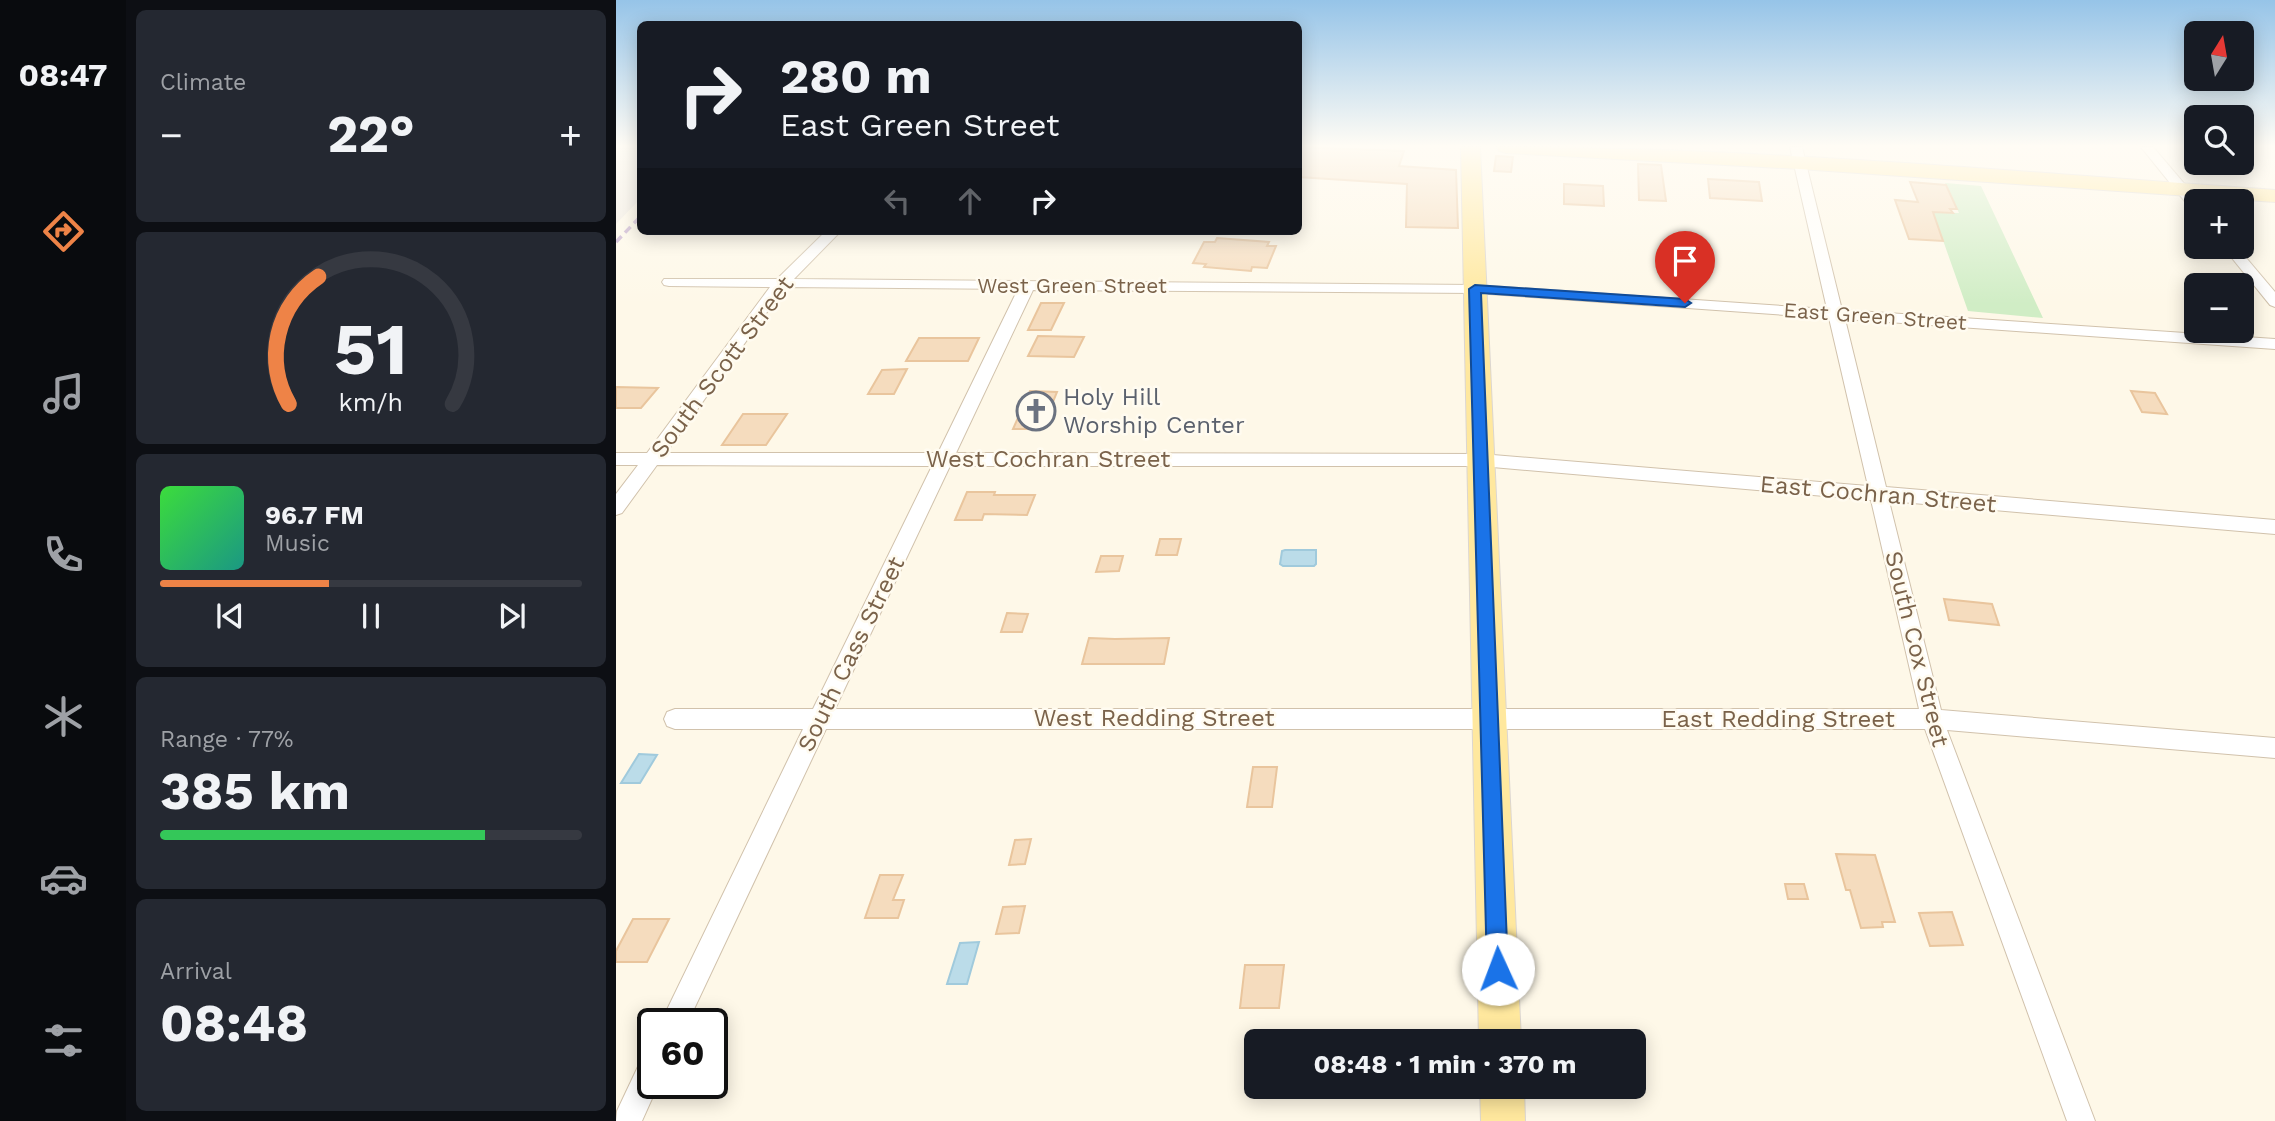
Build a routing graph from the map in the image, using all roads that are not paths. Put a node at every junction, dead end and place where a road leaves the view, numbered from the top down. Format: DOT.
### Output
graph roads {
  1 [pos="1472,199"];
  2 [pos="1808,199"];
  3 [pos="830,235"];
  4 [pos="2240,259"];
  5 [pos="669,282"];
  6 [pos="781,283"];
  7 [pos="1028,285"];
  8 [pos="1475,289"];
  9 [pos="2275,302"];
  10 [pos="1835,313"];
  11 [pos="2275,344"];
  12 [pos="616,459"];
  13 [pos="652,459"];
  14 [pos="945,459"];
  15 [pos="1481,460"];
  16 [pos="1878,494"];
  17 [pos="616,508"];
  18 [pos="2275,527"];
  19 [pos="675,719"];
  20 [pos="819,719"];
  21 [pos="1489,719"];
  22 [pos="1932,719"];
  23 [pos="2275,748"];
  24 [pos="681,1008"];
  25 [pos="1500,1029"];
  26 [pos="637,1099"];
  27 [pos="1502,1099"];
  28 [pos="626,1121"];
  29 [pos="1503,1121"];
  30 [pos="2081,1121"];
  1 -- 8 [label="main road"];
  2 -- 10 [label="street, South Cox Street"];
  3 -- 6 [label="street, South Scott Street"];
  4 -- 9 [label="street"];
  5 -- 6 [label="street, West Green Street"];
  6 -- 7 [label="street, West Green Street"];
  6 -- 13 [label="street, South Scott Street"];
  7 -- 8 [label="street, West Green Street"];
  7 -- 14 [label="street, South Cass Street"];
  8 -- 10 [label="street, East Green Street"];
  8 -- 15 [label="main road"];
  10 -- 11 [label="street, East Green Street"];
  10 -- 16 [label="street, South Cox Street"];
  12 -- 13 [label="street, West Cochran Street"];
  13 -- 14 [label="street, West Cochran Street"];
  13 -- 17 [label="street, South Scott Street"];
  14 -- 15 [label="street, West Cochran Street"];
  14 -- 20 [label="street, South Cass Street"];
  15 -- 16 [label="street, East Cochran Street"];
  15 -- 21 [label="main road"];
  16 -- 18 [label="street, East Cochran Street"];
  16 -- 22 [label="street, South Cox Street"];
  19 -- 20 [label="street, West Redding Street"];
  20 -- 21 [label="street, West Redding Street"];
  20 -- 24 [label="street, South Cass Street"];
  21 -- 22 [label="street, East Redding Street"];
  21 -- 25 [label="main road"];
  22 -- 23 [label="street, East Redding Street"];
  22 -- 30 [label="street, South Cox Street"];
  26 -- 28 [label="street"];
  27 -- 29 [label="main road"];
}
